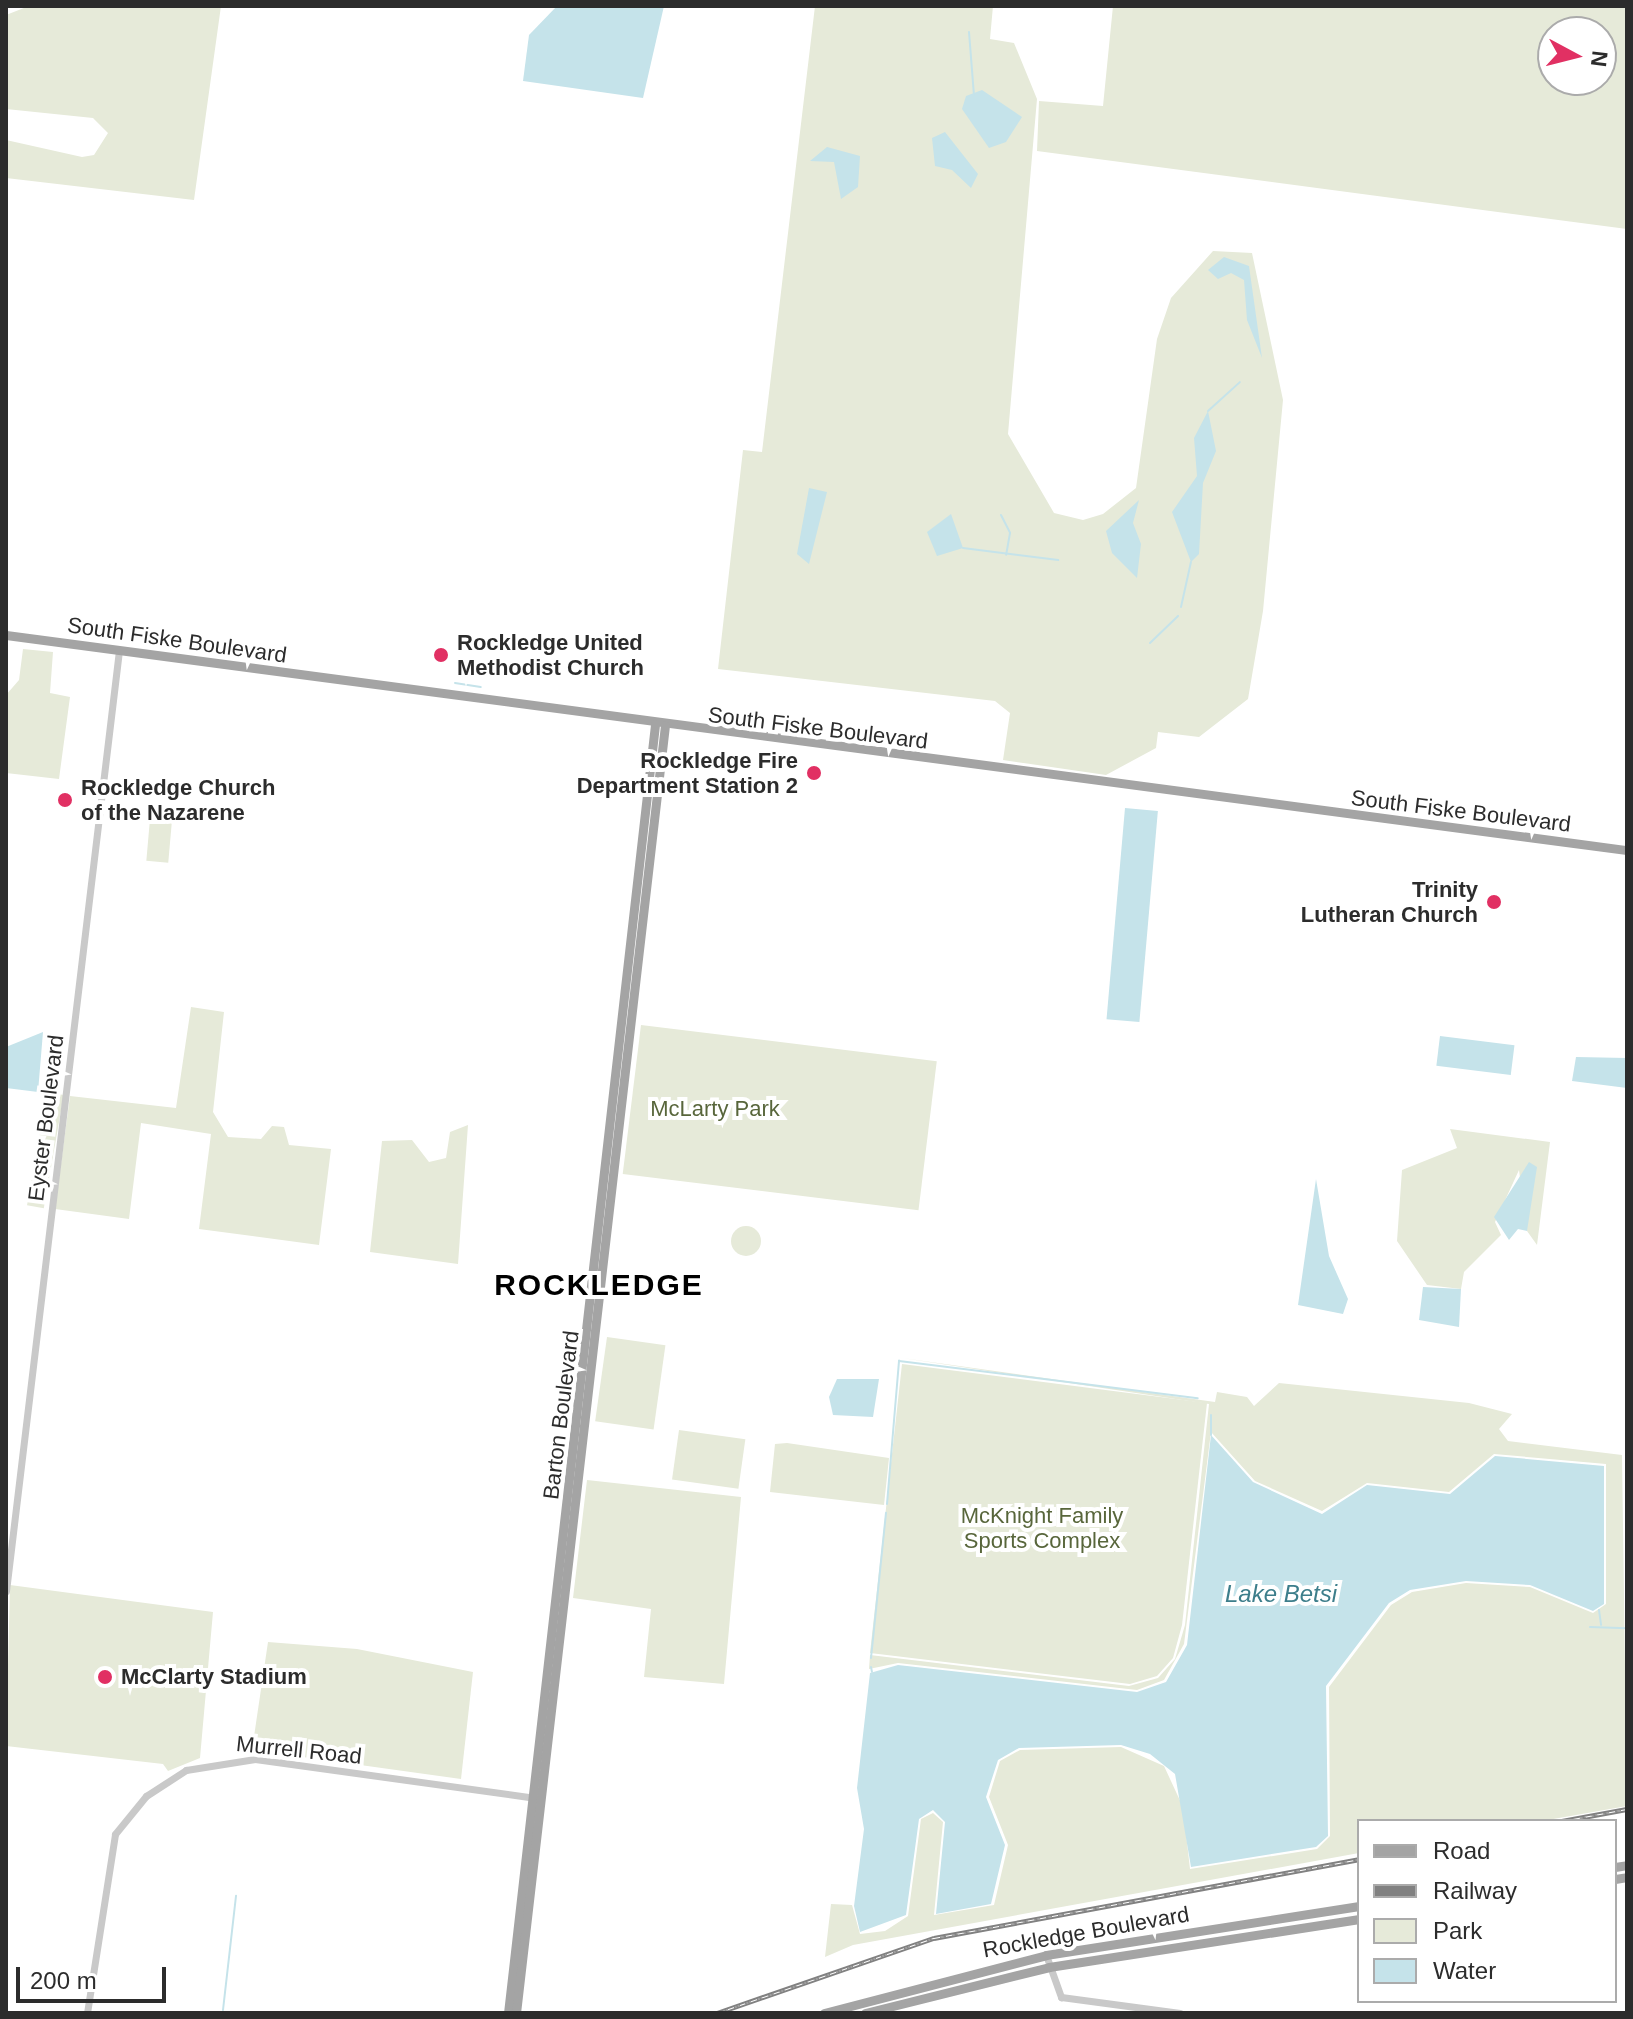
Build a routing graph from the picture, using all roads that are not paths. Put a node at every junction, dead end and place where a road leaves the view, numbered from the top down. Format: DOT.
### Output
graph roads {
  1 [pos="6,635"];
  2 [pos="119,650"];
  3 [pos="660,725"];
  4 [pos="647,793"];
  5 [pos="656,808"];
  6 [pos="1627,850"];
  7 [pos="608,1213"];
  8 [pos="588,1374"];
  9 [pos="566,1526"];
  10 [pos="572,1559"];
  11 [pos="561,1571"];
  12 [pos="567,1590"];
  13 [pos="6,1591"];
  14 [pos="545,1699"];
  15 [pos="551,1730"];
  16 [pos="538,1798"];
  17 [pos="1357,1906"];
  18 [pos="1357,1919"];
  19 [pos="1228,1926"];
  20 [pos="1199,1930"];
  21 [pos="1205,1942"];
  22 [pos="1181,1946"];
  23 [pos="1046,1955"];
  24 [pos="1049,1967"];
  25 [pos="958,1974"];
  26 [pos="942,1978"];
  27 [pos="517,1980"];
  28 [pos="941,1992"];
  29 [pos="921,1997"];
  30 [pos="87,2013"];
  31 [pos="508,2013"];
  32 [pos="516,2013"];
  33 [pos="824,2013"];
  34 [pos="865,2013"];
  35 [pos="1180,2013"];
  1 -- 2 [label="main road, South Fiske Boulevard"];
  2 -- 3 [label="main road, South Fiske Boulevard"];
  2 -- 13 [label="street, Eyster Boulevard"];
  3 -- 4 [label="main road, Barton Boulevard"];
  3 -- 5 [label="main road, Barton Boulevard"];
  3 -- 6 [label="main road, South Fiske Boulevard"];
  4 -- 5 [label="main road"];
  4 -- 7 [label="main road, Barton Boulevard"];
  5 -- 7 [label="main road, Barton Boulevard"];
  7 -- 8 [label="main road, Barton Boulevard"];
  8 -- 9 [label="main road, Barton Boulevard"];
  8 -- 10 [label="main road, Barton Boulevard"];
  9 -- 10 [label="main road"];
  9 -- 11 [label="main road, Barton Boulevard"];
  10 -- 12 [label="main road, Barton Boulevard"];
  11 -- 12 [label="main road"];
  11 -- 14 [label="main road, Barton Boulevard"];
  12 -- 15 [label="main road, Barton Boulevard"];
  14 -- 15 [label="main road"];
  14 -- 16 [label="main road, Barton Boulevard"];
  15 -- 16 [label="main road, Barton Boulevard"];
  16 -- 27 [label="main road, Barton Boulevard"];
  16 -- 30 [label="street, Murrell Road"];
  17 -- 19 [label="main road, Rockledge Boulevard"];
  18 -- 21 [label="main road, Rockledge Boulevard"];
  19 -- 20 [label="main road, Rockledge Boulevard"];
  19 -- 21 [label="main road"];
  20 -- 22 [label="main road"];
  20 -- 23 [label="main road, Rockledge Boulevard"];
  21 -- 22 [label="main road, Rockledge Boulevard"];
  22 -- 24 [label="main road, Rockledge Boulevard"];
  23 -- 24 [label="street"];
  23 -- 25 [label="main road, Rockledge Boulevard"];
  24 -- 28 [label="main road, Rockledge Boulevard"];
  24 -- 35 [label="street"];
  25 -- 26 [label="main road, Rockledge Boulevard"];
  25 -- 28 [label="main road"];
  26 -- 29 [label="main road"];
  26 -- 33 [label="main road, Rockledge Boulevard"];
  27 -- 31 [label="main road, Barton Boulevard"];
  27 -- 32 [label="main road, Barton Boulevard"];
  28 -- 29 [label="main road, Rockledge Boulevard"];
  29 -- 34 [label="main road, Rockledge Boulevard"];
}
